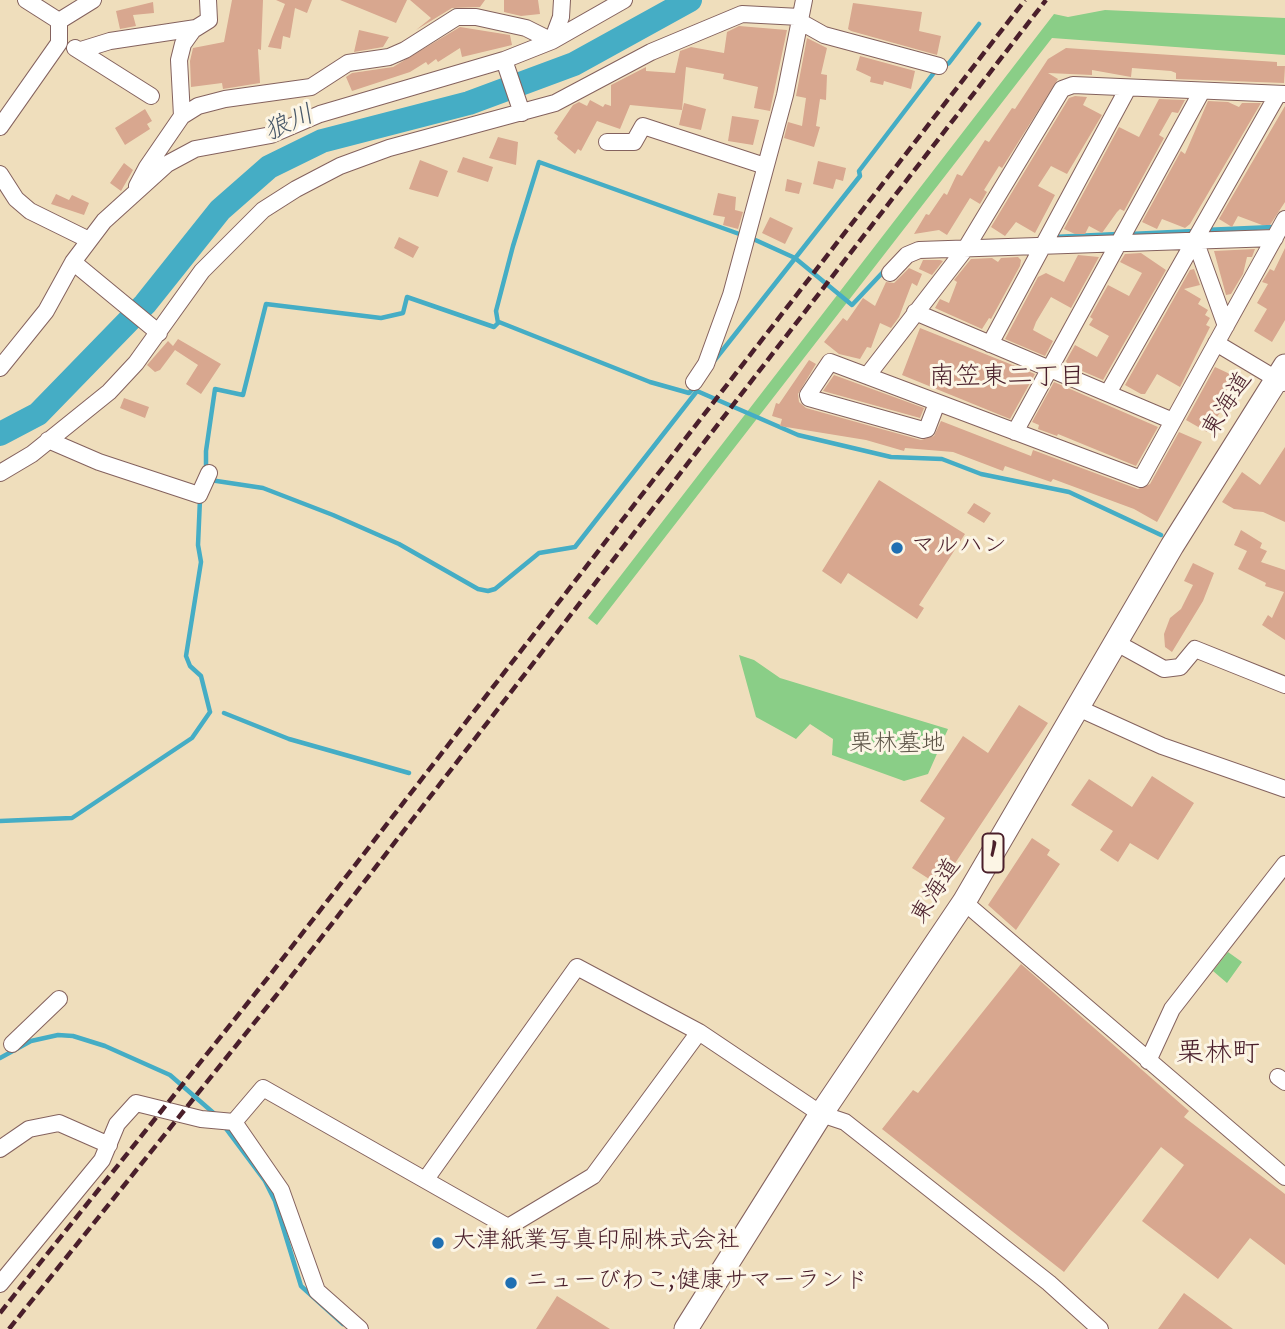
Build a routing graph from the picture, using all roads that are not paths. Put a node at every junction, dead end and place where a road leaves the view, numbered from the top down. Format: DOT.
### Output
graph roads {
  1 [pos="26,0"];
  2 [pos="93,0"];
  3 [pos="208,0"];
  4 [pos="562,0"];
  5 [pos="624,0"];
  6 [pos="804,0"];
  7 [pos="799,19"];
  8 [pos="59,21"];
  9 [pos="196,28"];
  10 [pos="552,41"];
  11 [pos="59,43"];
  12 [pos="81,50"];
  13 [pos="504,62"];
  14 [pos="939,66"];
  15 [pos="1128,88"];
  16 [pos="1202,91"];
  17 [pos="1282,94"];
  18 [pos="151,96"];
  19 [pos="522,111"];
  20 [pos="182,116"];
  21 [pos="0,127"];
  22 [pos="607,142"];
  23 [pos="765,166"];
  24 [pos="0,174"];
  25 [pos="135,190"];
  26 [pos="1285,219"];
  27 [pos="1275,238"];
  28 [pos="89,240"];
  29 [pos="1195,240"];
  30 [pos="1119,243"];
  31 [pos="1043,246"];
  32 [pos="966,248"];
  33 [pos="73,262"];
  34 [pos="890,273"];
  35 [pos="915,312"];
  36 [pos="1226,326"];
  37 [pos="159,333"];
  38 [pos="1216,343"];
  39 [pos="990,344"];
  40 [pos="0,368"];
  41 [pos="1049,369"];
  42 [pos="867,376"];
  43 [pos="1282,377"];
  44 [pos="694,382"];
  45 [pos="1108,393"];
  46 [pos="937,403"];
  47 [pos="1173,421"];
  48 [pos="1015,432"];
  49 [pos="48,440"];
  50 [pos="0,473"];
  51 [pos="209,473"];
  52 [pos="1115,642"];
  53 [pos="1285,685"];
  54 [pos="1078,708"];
  55 [pos="1285,789"];
  56 [pos="1285,864"];
  57 [pos="964,902"];
  58 [pos="59,999"];
  59 [pos="699,1032"];
  60 [pos="12,1044"];
  61 [pos="1148,1061"];
  62 [pos="821,1114"];
  63 [pos="226,1122"];
  64 [pos="109,1144"];
  65 [pos="0,1149"];
  66 [pos="1285,1177"];
  67 [pos="426,1179"];
  68 [pos="0,1284"];
  69 [pos="360,1329"];
  70 [pos="686,1329"];
  71 [pos="1100,1329"];
  1 -- 8 [label="street"];
  2 -- 8 [label="street"];
  3 -- 9 [label="street"];
  4 -- 10 [label="street"];
  5 -- 10 [label="street"];
  6 -- 7 [label="street"];
  7 -- 14 [label="street"];
  7 -- 19 [label="street"];
  7 -- 23 [label="street"];
  8 -- 11 [label="street"];
  9 -- 12 [label="street"];
  9 -- 20 [label="street"];
  10 -- 13 [label="street"];
  10 -- 20 [label="street"];
  11 -- 12 [label="street"];
  11 -- 21 [label="street"];
  12 -- 18 [label="street"];
  13 -- 19 [label="street"];
  13 -- 25 [label="street"];
  15 -- 16 [label="street"];
  15 -- 31 [label="street"];
  15 -- 32 [label="street"];
  16 -- 17 [label="street"];
  16 -- 30 [label="street"];
  17 -- 29 [label="street"];
  19 -- 37 [label="street"];
  20 -- 25 [label="street"];
  22 -- 23 [label="street"];
  23 -- 44 [label="street"];
  24 -- 28 [label="street"];
  25 -- 28 [label="street"];
  26 -- 27 [label="street"];
  27 -- 29 [label="street"];
  27 -- 36 [label="street"];
  28 -- 33 [label="street"];
  29 -- 30 [label="street"];
  29 -- 36 [label="street"];
  29 -- 45 [label="street"];
  30 -- 31 [label="street"];
  30 -- 41 [label="street"];
  31 -- 32 [label="street"];
  31 -- 39 [label="street"];
  32 -- 34 [label="street"];
  32 -- 35 [label="street"];
  33 -- 37 [label="street"];
  33 -- 40 [label="street"];
  35 -- 39 [label="street"];
  35 -- 42 [label="street"];
  36 -- 38 [label="street"];
  37 -- 49 [label="street"];
  38 -- 43 [label="street"];
  38 -- 47 [label="street"];
  39 -- 41 [label="street"];
  41 -- 45 [label="street"];
  41 -- 48 [label="street"];
  42 -- 46 [label="street"];
  42 -- 46 [label="street"];
  43 -- 52 [label="highway, 東海道 / 1"];
  45 -- 47 [label="street"];
  46 -- 48 [label="street"];
  47 -- 48 [label="street"];
  49 -- 50 [label="street"];
  49 -- 51 [label="street"];
  52 -- 53 [label="street"];
  52 -- 54 [label="highway, 東海道 / 1"];
  54 -- 55 [label="street"];
  54 -- 57 [label="highway, 東海道 / 1"];
  56 -- 61 [label="street"];
  57 -- 61 [label="street"];
  57 -- 62 [label="highway, 東海道 / 1"];
  58 -- 60 [label="street"];
  59 -- 62 [label="street"];
  59 -- 67 [label="street"];
  59 -- 67 [label="street"];
  61 -- 66 [label="street"];
  62 -- 70 [label="highway, 東海道 / 1"];
  62 -- 71 [label="street"];
  63 -- 64 [label="street"];
  63 -- 67 [label="street"];
  63 -- 69 [label="street"];
  64 -- 65 [label="street"];
  64 -- 68 [label="street"];
}
